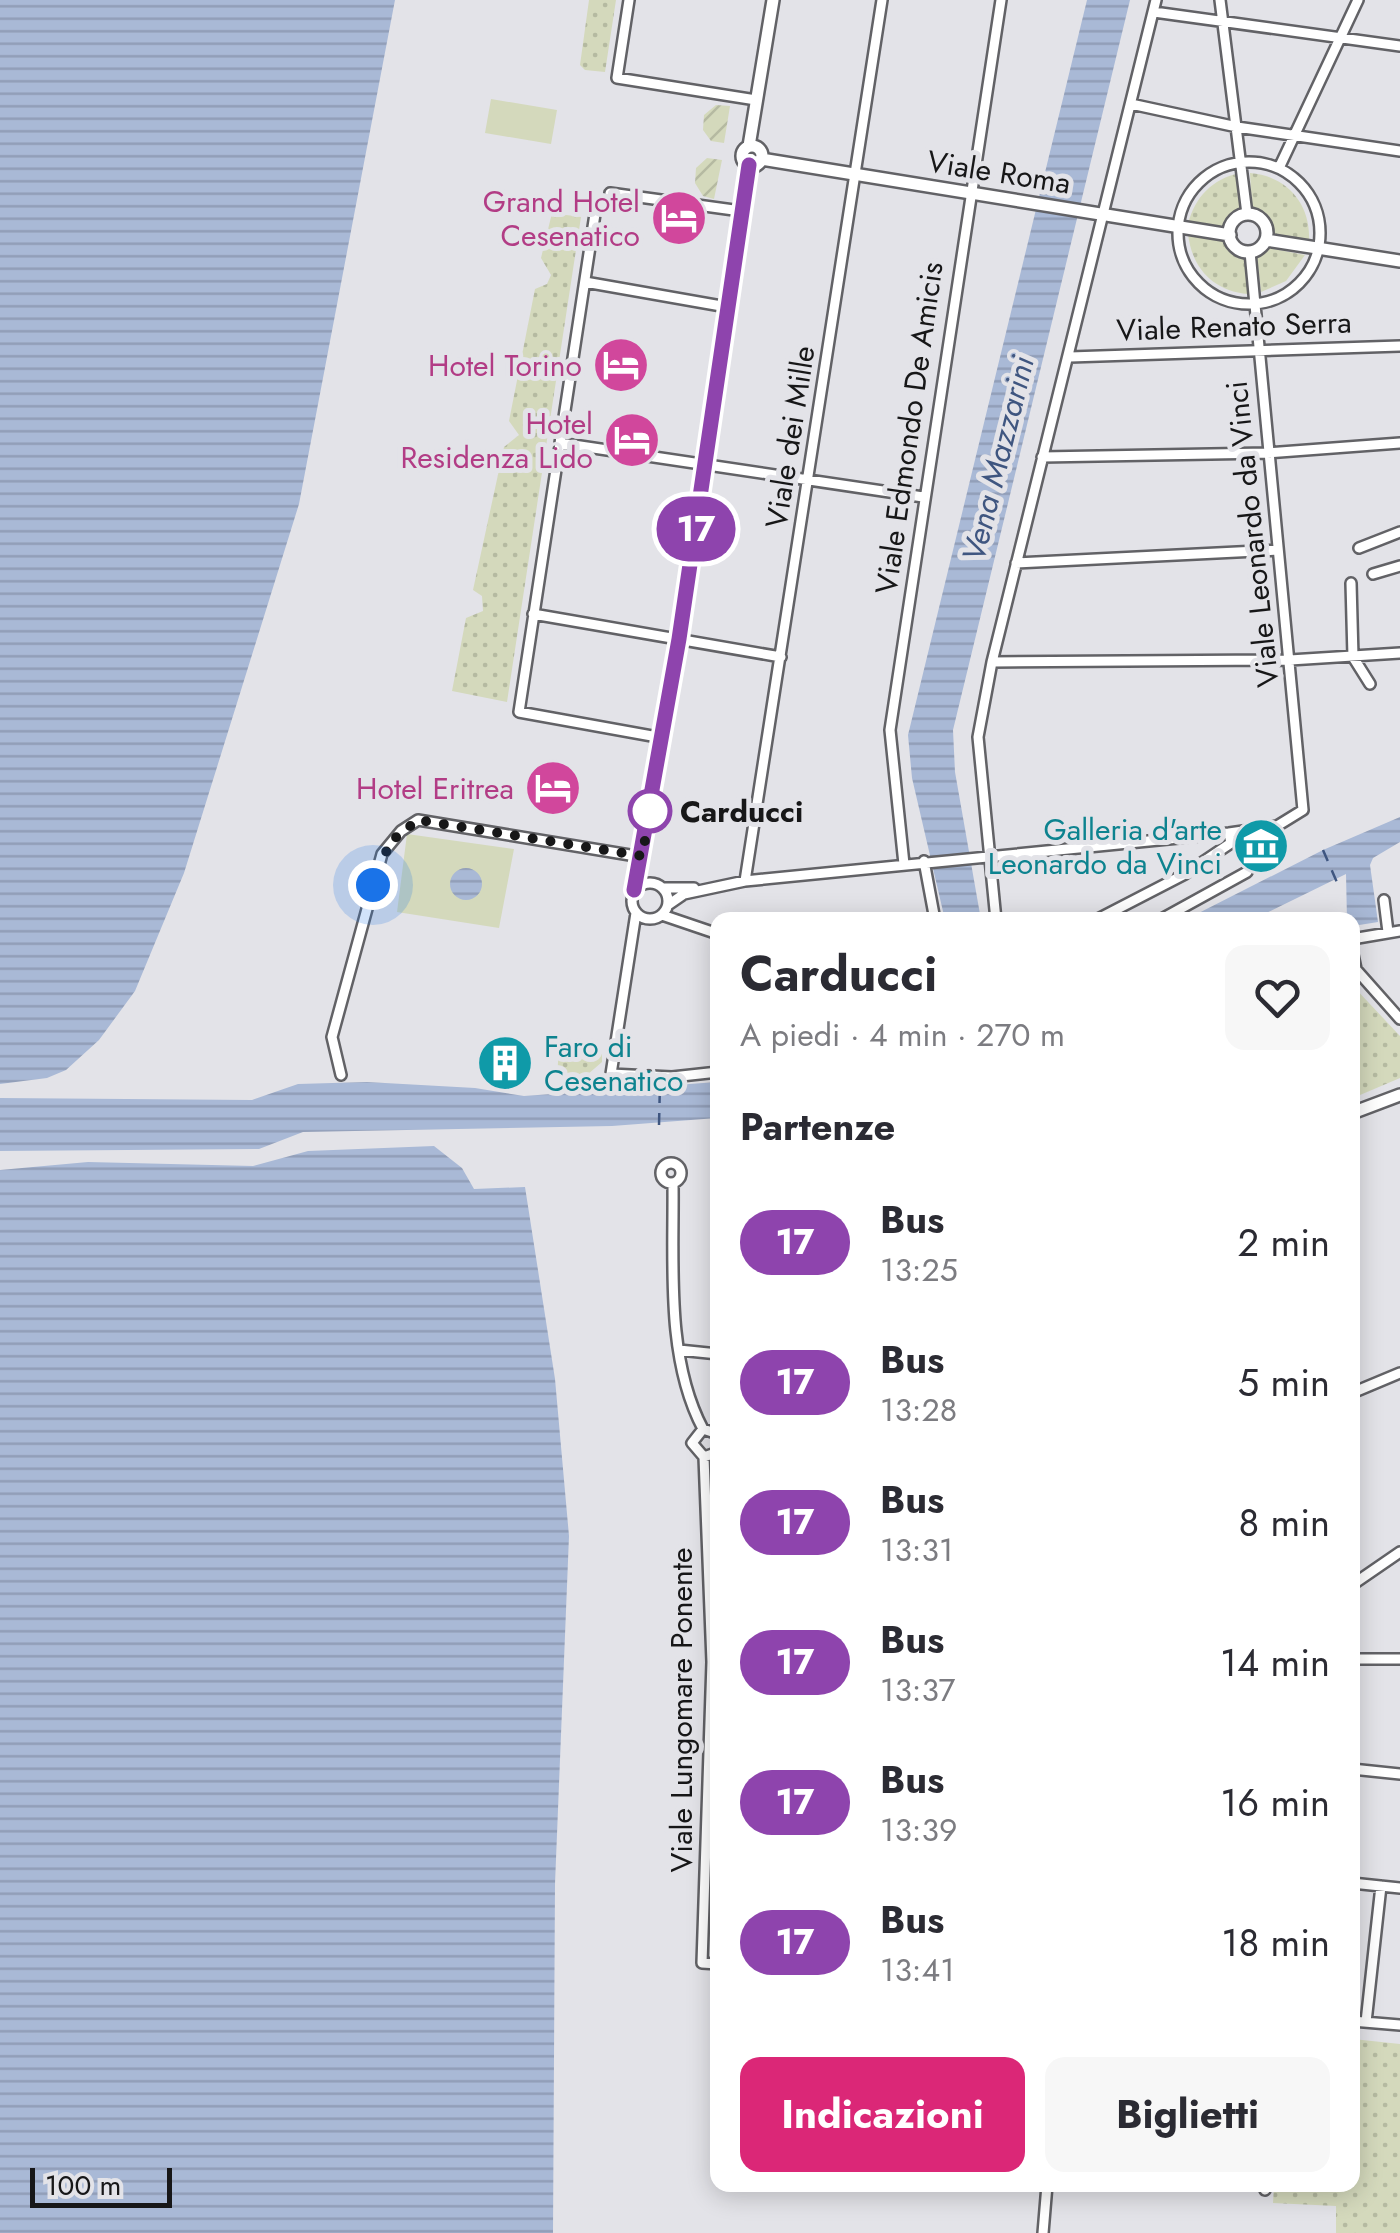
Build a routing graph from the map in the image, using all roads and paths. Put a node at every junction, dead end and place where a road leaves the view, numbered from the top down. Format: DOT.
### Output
graph roads {
  1 [pos="629,0"];
  2 [pos="773,0"];
  3 [pos="882,0"];
  4 [pos="1000,0"];
  5 [pos="1156,0"];
  6 [pos="1220,0"];
  7 [pos="1358,0"];
  8 [pos="1154,12"];
  9 [pos="1223,24"];
  10 [pos="1341,39"];
  11 [pos="1400,46"];
  12 [pos="756,100"];
  13 [pos="1132,104"];
  14 [pos="1237,127"];
  15 [pos="1295,136"];
  16 [pos="1400,150"];
  17 [pos="755,162"];
  18 [pos="1244,162"];
  19 [pos="1279,168"];
  20 [pos="856,174"];
  21 [pos="610,193"];
  22 [pos="970,193"];
  23 [pos="742,212"];
  24 [pos="1096,213"];
  25 [pos="595,214"];
  26 [pos="1247,214"];
  27 [pos="1178,227"];
  28 [pos="1230,235"];
  29 [pos="1266,240"];
  30 [pos="1318,249"];
  31 [pos="1250,252"];
  32 [pos="1400,261"];
  33 [pos="584,282"];
  34 [pos="1255,304"];
  35 [pos="727,307"];
  36 [pos="1400,346"];
  37 [pos="1259,348"];
  38 [pos="1070,357"];
  39 [pos="560,443"];
  40 [pos="1400,444"];
  41 [pos="1267,453"];
  42 [pos="1042,456"];
  43 [pos="705,466"];
  44 [pos="808,480"];
  45 [pos="923,496"];
  46 [pos="1400,532"];
  47 [pos="1359,548"];
  48 [pos="1278,550"];
  49 [pos="1016,562"];
  50 [pos="1400,566"];
  51 [pos="1373,574"];
  52 [pos="1351,583"];
  53 [pos="533,614"];
  54 [pos="679,639"];
  55 [pos="1400,654"];
  56 [pos="781,657"];
  57 [pos="1352,657"];
  58 [pos="1290,660"];
  59 [pos="992,662"];
  60 [pos="1370,684"];
  61 [pos="664,738"];
  62 [pos="1229,833"];
  63 [pos="990,855"];
  64 [pos="642,856"];
  65 [pos="924,861"];
  66 [pos="904,864"];
  67 [pos="1247,872"];
  68 [pos="745,881"];
  69 [pos="660,886"];
  70 [pos="702,888"];
  71 [pos="634,890"];
  72 [pos="1384,900"];
  73 [pos="665,910"];
  74 [pos="934,912"];
  75 [pos="995,912"];
  76 [pos="1111,912"];
  77 [pos="1174,912"];
  78 [pos="636,913"];
  79 [pos="710,930"];
  80 [pos="1400,931"];
  81 [pos="1388,932"];
  82 [pos="1360,937"];
  83 [pos="1360,974"];
  84 [pos="1400,1018"];
  85 [pos="710,1073"];
  86 [pos="341,1075"];
  87 [pos="1400,1095"];
  88 [pos="1360,1110"];
  89 [pos="672,1183"];
  90 [pos="679,1350"];
  91 [pos="710,1353"];
  92 [pos="1400,1373"];
  93 [pos="1360,1390"];
  94 [pos="703,1429"];
  95 [pos="710,1431"];
  96 [pos="710,1455"];
  97 [pos="704,1457"];
  98 [pos="1400,1552"];
  99 [pos="710,1580"];
  100 [pos="1360,1580"];
  101 [pos="1360,1659"];
  102 [pos="1400,1660"];
  103 [pos="1360,1770"];
  104 [pos="1400,1774"];
  105 [pos="710,1801"];
  106 [pos="706,1863"];
  107 [pos="710,1863"];
  108 [pos="1360,1885"];
  109 [pos="1381,1886"];
  110 [pos="1400,1888"];
  111 [pos="710,1964"];
  112 [pos="1360,2022"];
  113 [pos="1366,2022"];
  114 [pos="1400,2025"];
  115 [pos="1047,2192"];
  116 [pos="1043,2233"];
  1 -- 12 [label="street"];
  2 -- 12 [label="street"];
  3 -- 20 [label="street, Viale dei Mille"];
  4 -- 22 [label="street, Viale Edmondo De Amicis"];
  5 -- 8 [label="street"];
  6 -- 9 [label="street"];
  7 -- 10 [label="street"];
  8 -- 9 [label="street"];
  8 -- 13 [label="street"];
  9 -- 10 [label="street"];
  9 -- 14 [label="street"];
  10 -- 11 [label="street"];
  10 -- 15 [label="street"];
  12 -- 17 [label="street"];
  13 -- 14 [label="street"];
  13 -- 24 [label="street"];
  14 -- 15 [label="street"];
  14 -- 18 [label="street"];
  15 -- 16 [label="street"];
  15 -- 19 [label="street"];
  17 -- 20 [label="street, Viale Roma"];
  17 -- 23 [label="street"];
  18 -- 19 [label="street"];
  18 -- 26 [label="street"];
  18 -- 27 [label="street"];
  19 -- 30 [label="street"];
  20 -- 22 [label="street, Viale Roma"];
  20 -- 44 [label="street, Viale dei Mille"];
  21 -- 23 [label="street"];
  22 -- 24 [label="street, Viale Roma"];
  22 -- 45 [label="street, Viale Edmondo De Amicis"];
  23 -- 35 [label="street"];
  24 -- 27 [label="street, Viale Roma"];
  24 -- 38 [label="street"];
  25 -- 33 [label="street"];
  26 -- 28 [label="street"];
  26 -- 29 [label="street"];
  27 -- 28 [label="street, Viale Roma"];
  27 -- 34 [label="street"];
  28 -- 31 [label="street"];
  29 -- 30 [label="street"];
  29 -- 31 [label="street"];
  30 -- 32 [label="street"];
  30 -- 34 [label="street"];
  31 -- 34 [label="street, Viale Leonardo da Vinci"];
  33 -- 35 [label="street"];
  33 -- 39 [label="street"];
  34 -- 37 [label="street, Viale Leonardo da Vinci"];
  35 -- 43 [label="street"];
  36 -- 37 [label="street, Viale Renato Serra"];
  37 -- 38 [label="street, Viale Renato Serra"];
  37 -- 41 [label="street, Viale Leonardo da Vinci"];
  38 -- 42 [label="street"];
  39 -- 43 [label="street"];
  39 -- 53 [label="street"];
  40 -- 41 [label="street"];
  41 -- 42 [label="street"];
  41 -- 48 [label="street, Viale Leonardo da Vinci"];
  42 -- 49 [label="street"];
  43 -- 44 [label="street"];
  43 -- 54 [label="street"];
  44 -- 45 [label="street"];
  44 -- 56 [label="street, Viale dei Mille"];
  45 -- 66 [label="street, Viale Edmondo De Amicis"];
  46 -- 47 [label="street"];
  48 -- 49 [label="street"];
  48 -- 58 [label="street, Viale Leonardo da Vinci"];
  49 -- 59 [label="street"];
  50 -- 51 [label="street"];
  52 -- 57 [label="street"];
  53 -- 54 [label="street"];
  53 -- 61 [label="street"];
  54 -- 56 [label="street"];
  54 -- 61 [label="street"];
  55 -- 57 [label="street"];
  56 -- 68 [label="street, Viale dei Mille"];
  57 -- 58 [label="street"];
  57 -- 60 [label="street"];
  58 -- 59 [label="street"];
  58 -- 62 [label="street, Viale Leonardo da Vinci"];
  59 -- 63 [label="street"];
  61 -- 64 [label="street"];
  62 -- 63 [label="street"];
  62 -- 76 [label="street"];
  63 -- 65 [label="street"];
  63 -- 75 [label="street"];
  64 -- 69 [label="street"];
  64 -- 71 [label="street"];
  64 -- 86 [label="street"];
  65 -- 66 [label="street"];
  65 -- 74 [label="street"];
  66 -- 68 [label="street"];
  67 -- 77 [label="street"];
  68 -- 70 [label="street"];
  69 -- 70 [label="street"];
  69 -- 71 [label="street"];
  69 -- 73 [label="street"];
  70 -- 73 [label="street"];
  71 -- 78 [label="street"];
  72 -- 81 [label="street"];
  73 -- 78 [label="street"];
  73 -- 79 [label="street"];
  78 -- 85 [label="street"];
  80 -- 81 [label="street"];
  81 -- 82 [label="street"];
  83 -- 84 [label="street"];
  87 -- 88 [label="street"];
  89 -- 90 [label="street, Viale Lungomare Ponente"];
  90 -- 91 [label="street"];
  90 -- 94 [label="street, Viale Lungomare Ponente"];
  92 -- 93 [label="street"];
  94 -- 95 [label="street"];
  94 -- 97 [label="street, Viale Lungomare Ponente"];
  96 -- 97 [label="street"];
  97 -- 99 [label="street, Viale Lungomare Ponente"];
  98 -- 100 [label="street"];
  101 -- 102 [label="street"];
  103 -- 104 [label="street"];
  105 -- 106 [label="street, Viale Lungomare Ponente"];
  106 -- 107 [label="street"];
  106 -- 111 [label="street, Viale Lungomare Ponente"];
  108 -- 109 [label="street"];
  109 -- 110 [label="street"];
  109 -- 113 [label="street"];
  112 -- 113 [label="street"];
  113 -- 114 [label="street"];
  115 -- 116 [label="street"];
}
